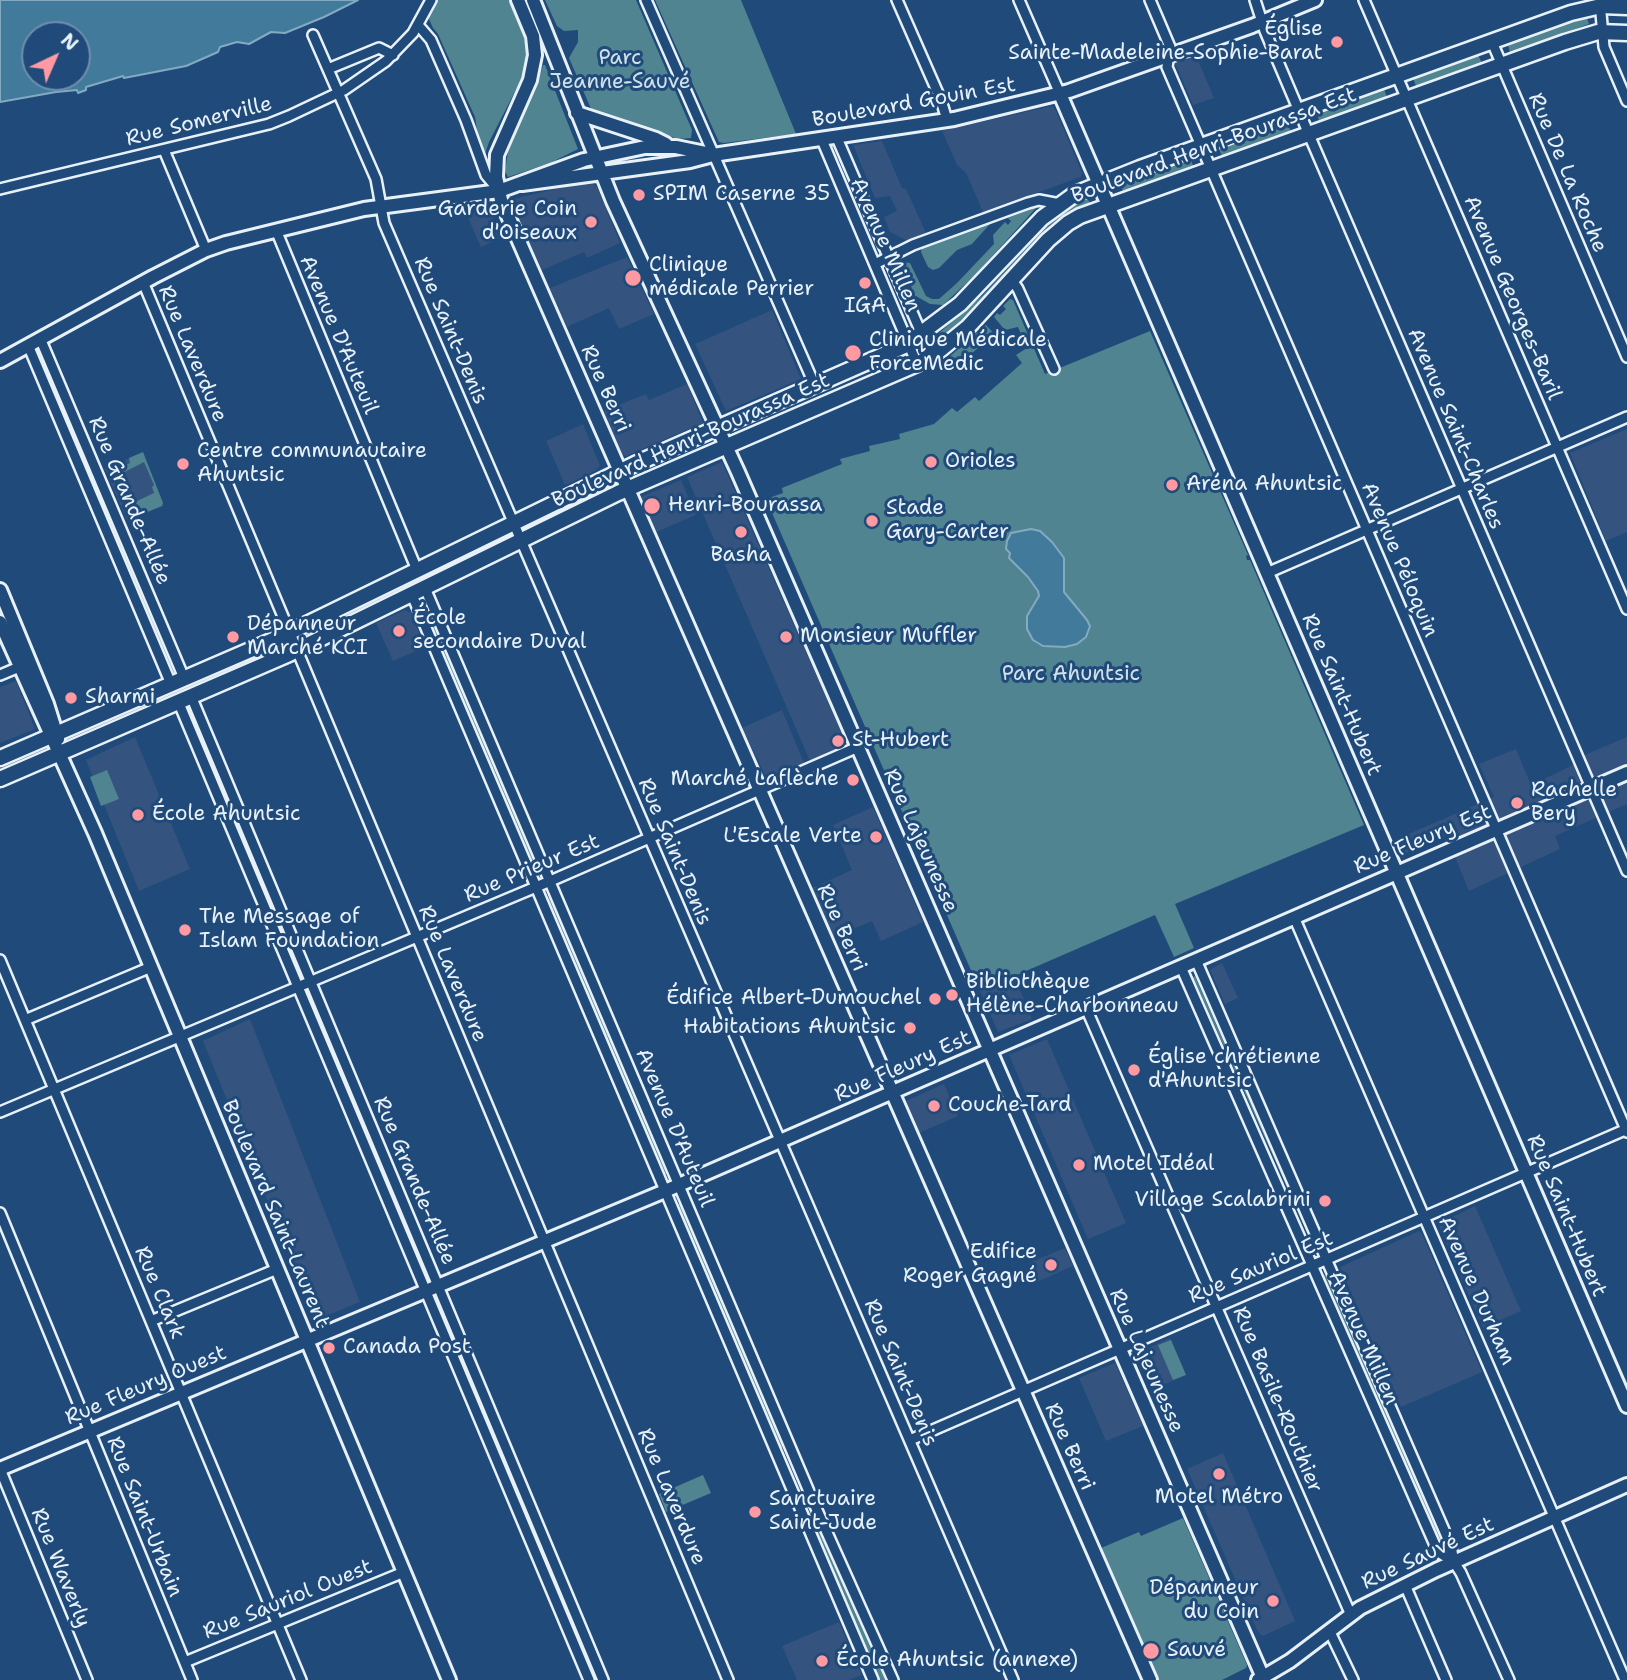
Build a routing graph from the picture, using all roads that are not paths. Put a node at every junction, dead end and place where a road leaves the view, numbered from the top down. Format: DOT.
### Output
graph roads {
  1 [pos="430,0"];
  2 [pos="518,0"];
  3 [pos="533,0"];
  4 [pos="646,0"];
  5 [pos="897,0"];
  6 [pos="1018,0"];
  7 [pos="1150,0"];
  8 [pos="1255,0"];
  9 [pos="1315,0"];
  10 [pos="1364,0"];
  11 [pos="1601,3"];
  12 [pos="1627,7"];
  13 [pos="534,21"];
  14 [pos="1262,22"];
  15 [pos="418,24"];
  16 [pos="1602,31"];
  17 [pos="1627,33"];
  18 [pos="313,36"];
  19 [pos="1492,42"];
  20 [pos="1169,54"];
  21 [pos="393,55"];
  22 [pos="1501,65"];
  23 [pos="328,69"];
  24 [pos="1396,77"];
  25 [pos="339,93"];
  26 [pos="1060,93"];
  27 [pos="1406,99"];
  28 [pos="1627,101"];
  29 [pos="1299,111"];
  30 [pos="577,113"];
  31 [pos="947,120"];
  32 [pos="1308,134"];
  33 [pos="837,138"];
  34 [pos="822,140"];
  35 [pos="1202,146"];
  36 [pos="670,147"];
  37 [pos="164,150"];
  38 [pos="713,155"];
  39 [pos="595,158"];
  40 [pos="1212,169"];
  41 [pos="602,172"];
  42 [pos="522,184"];
  43 [pos="1099,184"];
  44 [pos="0,189"];
  45 [pos="499,191"];
  46 [pos="1060,204"];
  47 [pos="381,206"];
  48 [pos="1108,206"];
  49 [pos="276,230"];
  50 [pos="206,250"];
  51 [pos="890,258"];
  52 [pos="875,264"];
  53 [pos="1012,280"];
  54 [pos="143,282"];
  55 [pos="923,334"];
  56 [pos="40,338"];
  57 [pos="909,344"];
  58 [pos="28,345"];
  59 [pos="931,356"];
  60 [pos="1627,356"];
  61 [pos="0,361"];
  62 [pos="917,364"];
  63 [pos="1054,369"];
  64 [pos="815,386"];
  65 [pos="1627,417"];
  66 [pos="718,428"];
  67 [pos="727,447"];
  68 [pos="1557,448"];
  69 [pos="620,471"];
  70 [pos="628,489"];
  71 [pos="1462,489"];
  72 [pos="514,523"];
  73 [pos="1367,531"];
  74 [pos="522,541"];
  75 [pos="417,570"];
  76 [pos="1267,573"];
  77 [pos="0,590"];
  78 [pos="419,592"];
  79 [pos="1627,609"];
  80 [pos="0,622"];
  81 [pos="290,632"];
  82 [pos="298,651"];
  83 [pos="25,665"];
  84 [pos="0,675"];
  85 [pos="178,681"];
  86 [pos="185,698"];
  87 [pos="53,735"];
  88 [pos="858,747"];
  89 [pos="62,756"];
  90 [pos="0,758"];
  91 [pos="1627,772"];
  92 [pos="0,779"];
  93 [pos="1591,788"];
  94 [pos="760,790"];
  95 [pos="1497,829"];
  96 [pos="650,839"];
  97 [pos="1627,871"];
  98 [pos="1396,873"];
  99 [pos="550,881"];
  100 [pos="536,887"];
  101 [pos="1294,917"];
  102 [pos="417,937"];
  103 [pos="0,960"];
  104 [pos="1196,960"];
  105 [pos="151,967"];
  106 [pos="1181,967"];
  107 [pos="311,982"];
  108 [pos="298,987"];
  109 [pos="1086,1008"];
  110 [pos="25,1020"];
  111 [pos="180,1037"];
  112 [pos="990,1050"];
  113 [pos="54,1089"];
  114 [pos="892,1092"];
  115 [pos="0,1112"];
  116 [pos="1627,1130"];
  117 [pos="780,1141"];
  118 [pos="1525,1172"];
  119 [pos="679,1185"];
  120 [pos="665,1191"];
  121 [pos="0,1213"];
  122 [pos="1424,1217"];
  123 [pos="544,1240"];
  124 [pos="1326,1260"];
  125 [pos="1312,1265"];
  126 [pos="277,1269"];
  127 [pos="438,1284"];
  128 [pos="425,1290"];
  129 [pos="1217,1306"];
  130 [pos="151,1321"];
  131 [pos="307,1340"];
  132 [pos="1120,1349"];
  133 [pos="1023,1391"];
  134 [pos="181,1392"];
  135 [pos="1627,1406"];
  136 [pos="89,1430"];
  137 [pos="910,1440"];
  138 [pos="0,1469"];
  139 [pos="1627,1485"];
  140 [pos="1555,1517"];
  141 [pos="1454,1562"];
  142 [pos="404,1572"];
  143 [pos="1405,1585"];
  144 [pos="1350,1613"];
  145 [pos="277,1624"];
  146 [pos="1329,1630"];
  147 [pos="185,1662"];
  148 [pos="1262,1679"];
  149 [pos="87,1680"];
  150 [pos="192,1680"];
  151 [pos="301,1680"];
  152 [pos="449,1680"];
  153 [pos="589,1680"];
  154 [pos="603,1680"];
  155 [pos="728,1680"];
  156 [pos="873,1680"];
  157 [pos="893,1680"];
  158 [pos="1013,1680"];
  159 [pos="1150,1680"];
  160 [pos="1353,1680"];
  161 [pos="1446,1680"];
  162 [pos="1509,1680"];
  163 [pos="1625,1680"];
  1 -- 15 [label="street, Rue Somerville"];
  2 -- 13 [label="main road"];
  3 -- 13 [label="main road"];
  4 -- 38 [label="street"];
  5 -- 31 [label="street"];
  6 -- 26 [label="street, Rue Saint-Hubert"];
  7 -- 20 [label="street, Avenue Péloquin"];
  8 -- 14 [label="street, Avenue Saint-Charles"];
  9 -- 14 [label="main road, Boulevard Gouin Est"];
  10 -- 24 [label="street, Avenue Georges-Baril"];
  11 -- 12 [label="main road, Boulevard Henri-Bourassa Est"];
  11 -- 16 [label="street"];
  11 -- 19 [label="main road, Boulevard Henri-Bourassa Est"];
  13 -- 30 [label="main road, Rue Lajeunesse"];
  13 -- 45 [label="main road, Rue Berri"];
  14 -- 20 [label="main road, Boulevard Gouin Est"];
  14 -- 29 [label="street, Avenue Saint-Charles"];
  15 -- 21 [label="street, Rue Somerville"];
  15 -- 45 [label="street, Rue Berri"];
  16 -- 17 [label="main road, Boulevard Henri-Bourassa Est"];
  16 -- 22 [label="main road, Boulevard Henri-Bourassa Est"];
  16 -- 28 [label="street"];
  18 -- 23 [label="street, Rue Saint-Denis"];
  19 -- 22 [label="street, Rue De La Roche"];
  19 -- 24 [label="main road, Boulevard Henri-Bourassa Est"];
  20 -- 26 [label="main road, Boulevard Gouin Est"];
  20 -- 35 [label="street, Avenue Péloquin"];
  21 -- 23 [label="street"];
  21 -- 25 [label="street, Rue Somerville"];
  22 -- 27 [label="main road, Boulevard Henri-Bourassa Est"];
  22 -- 60 [label="street, Rue De La Roche"];
  23 -- 25 [label="street, Rue Saint-Denis"];
  24 -- 27 [label="street, Avenue Georges-Baril"];
  24 -- 29 [label="main road, Boulevard Henri-Bourassa Est"];
  25 -- 37 [label="street, Rue Somerville"];
  25 -- 47 [label="street, Rue Saint-Denis"];
  26 -- 31 [label="main road, Boulevard Gouin Est"];
  26 -- 43 [label="main road, Rue Saint-Hubert"];
  27 -- 32 [label="main road, Boulevard Henri-Bourassa Est"];
  27 -- 68 [label="street, Avenue Georges-Baril"];
  29 -- 32 [label="street, Avenue Saint-Charles"];
  29 -- 35 [label="main road, Boulevard Henri-Bourassa Est"];
  30 -- 36 [label="main road"];
  30 -- 39 [label="main road, Rue Lajeunesse"];
  31 -- 33 [label="main road, Boulevard Gouin Est"];
  32 -- 40 [label="main road, Boulevard Henri-Bourassa Est"];
  32 -- 71 [label="street, Avenue Saint-Charles"];
  33 -- 34 [label="main road, Boulevard Gouin Est"];
  33 -- 51 [label="street, Avenue Millen"];
  34 -- 38 [label="main road, Boulevard Gouin Est"];
  34 -- 52 [label="street, Avenue Millen"];
  35 -- 40 [label="street, Avenue Péloquin"];
  35 -- 43 [label="main road, Boulevard Henri-Bourassa Est"];
  36 -- 38 [label="main road, Boulevard Gouin Est"];
  36 -- 39 [label="main road, Boulevard Gouin Est"];
  37 -- 44 [label="street, Rue Somerville"];
  37 -- 50 [label="street"];
  38 -- 41 [label="main road, Boulevard Gouin Est"];
  38 -- 64 [label="street"];
  39 -- 41 [label="main road, Rue Lajeunesse"];
  39 -- 42 [label="main road, Boulevard Gouin Est"];
  40 -- 48 [label="main road, Boulevard Henri-Bourassa Est"];
  40 -- 73 [label="street, Avenue Péloquin"];
  41 -- 42 [label="main road, Boulevard Gouin Est"];
  41 -- 66 [label="main road, Rue Lajeunesse"];
  42 -- 45 [label="main road, Boulevard Gouin Est"];
  43 -- 46 [label="main road, Boulevard Henri-Bourassa Est"];
  43 -- 48 [label="main road, Rue Saint-Hubert"];
  45 -- 47 [label="main road, Boulevard Gouin Est"];
  45 -- 69 [label="main road, Rue Berri"];
  46 -- 51 [label="street, Boulevard Henri-Bourassa Est"];
  46 -- 55 [label="main road, Boulevard Henri-Bourassa Est"];
  47 -- 49 [label="main road, Boulevard Gouin Est"];
  47 -- 72 [label="street, Rue Saint-Denis"];
  48 -- 53 [label="main road, Boulevard Henri-Bourassa Est"];
  48 -- 76 [label="main road, Rue Saint-Hubert"];
  49 -- 50 [label="main road, Boulevard Gouin Est"];
  49 -- 75 [label="street, Avenue D'Auteuil"];
  50 -- 54 [label="main road, Boulevard Gouin Est"];
  51 -- 52 [label="street, Boulevard Henri-Bourassa Est"];
  51 -- 55 [label="street, Avenue Millen"];
  52 -- 57 [label="street, Avenue Millen"];
  53 -- 59 [label="main road, Boulevard Henri-Bourassa Est"];
  53 -- 63 [label="street"];
  54 -- 56 [label="main road, Boulevard Gouin Est"];
  54 -- 81 [label="street, Rue Laverdure"];
  55 -- 57 [label="main road, Boulevard Henri-Bourassa Est"];
  55 -- 59 [label="street, Avenue Millen"];
  56 -- 58 [label="main road, Boulevard Gouin Est"];
  56 -- 85 [label="street, Rue Grande-Allée"];
  57 -- 62 [label="street, Avenue Millen"];
  57 -- 64 [label="main road, Boulevard Henri-Bourassa Est"];
  58 -- 61 [label="main road, Boulevard Gouin Est"];
  58 -- 85 [label="street, Rue Grande-Allée"];
  59 -- 62 [label="main road, Boulevard Henri-Bourassa Est"];
  62 -- 67 [label="main road, Boulevard Henri-Bourassa Est"];
  64 -- 66 [label="main road, Boulevard Henri-Bourassa Est"];
  65 -- 68 [label="street"];
  66 -- 67 [label="main road, Rue Lajeunesse"];
  66 -- 69 [label="main road, Boulevard Henri-Bourassa Est"];
  67 -- 70 [label="main road, Boulevard Henri-Bourassa Est"];
  67 -- 88 [label="main road, Rue Lajeunesse"];
  68 -- 71 [label="street"];
  68 -- 79 [label="street, Avenue Georges-Baril"];
  69 -- 70 [label="main road, Rue Berri"];
  69 -- 72 [label="main road, Boulevard Henri-Bourassa Est"];
  70 -- 74 [label="main road, Boulevard Henri-Bourassa Est"];
  70 -- 94 [label="main road, Rue Berri"];
  71 -- 73 [label="street"];
  71 -- 93 [label="street, Avenue Saint-Charles"];
  72 -- 74 [label="street, Rue Saint-Denis"];
  72 -- 75 [label="main road, Boulevard Henri-Bourassa Est"];
  73 -- 76 [label="street"];
  73 -- 95 [label="street, Avenue Péloquin"];
  74 -- 78 [label="main road, Boulevard Henri-Bourassa Est"];
  74 -- 96 [label="street, Rue Saint-Denis"];
  75 -- 81 [label="main road, Boulevard Henri-Bourassa Est"];
  76 -- 98 [label="main road, Rue Saint-Hubert"];
  77 -- 83 [label="main road, Boulevard Saint-Laurent"];
  78 -- 82 [label="main road, Boulevard Henri-Bourassa Est"];
  78 -- 99 [label="street, Avenue D'Auteuil"];
  78 -- 100 [label="street, Avenue D'Auteuil"];
  80 -- 83 [label="main road, Boulevard Saint-Laurent"];
  81 -- 82 [label="street, Rue Laverdure"];
  81 -- 85 [label="main road, Boulevard Henri-Bourassa Est"];
  82 -- 86 [label="main road, Boulevard Henri-Bourassa Est"];
  82 -- 102 [label="street, Rue Laverdure"];
  83 -- 84 [label="street"];
  83 -- 87 [label="main road, Boulevard Saint-Laurent"];
  85 -- 87 [label="main road, Boulevard Henri-Bourassa Est"];
  86 -- 89 [label="main road, Boulevard Henri-Bourassa Est"];
  86 -- 107 [label="street, Rue Grande-Allée"];
  86 -- 108 [label="street, Rue Grande-Allée"];
  87 -- 89 [label="main road, Boulevard Saint-Laurent"];
  87 -- 90 [label="main road, Boulevard Henri-Bourassa Est"];
  88 -- 94 [label="street, Rue Prieur Est"];
  88 -- 112 [label="main road, Rue Lajeunesse"];
  89 -- 92 [label="main road, Boulevard Henri-Bourassa Est"];
  89 -- 105 [label="main road, Boulevard Saint-Laurent"];
  91 -- 93 [label="main road, Rue Fleury Est"];
  93 -- 95 [label="main road, Rue Fleury Est"];
  93 -- 97 [label="street, Avenue Saint-Charles"];
  94 -- 96 [label="street, Rue Prieur Est"];
  94 -- 114 [label="main road, Rue Berri"];
  95 -- 98 [label="main road, Rue Fleury Est"];
  95 -- 116 [label="street, Avenue Péloquin"];
  96 -- 99 [label="street, Rue Prieur Est"];
  96 -- 117 [label="street, Rue Saint-Denis"];
  98 -- 101 [label="main road, Rue Fleury Est"];
  98 -- 118 [label="main road, Rue Saint-Hubert"];
  99 -- 100 [label="street, Rue Prieur Est"];
  99 -- 119 [label="street, Avenue D'Auteuil"];
  100 -- 102 [label="street, Rue Prieur Est"];
  100 -- 120 [label="street, Avenue D'Auteuil"];
  101 -- 104 [label="main road, Rue Fleury Est"];
  101 -- 122 [label="street, Avenue Durham"];
  102 -- 107 [label="street, Rue Prieur Est"];
  102 -- 123 [label="street, Rue Laverdure"];
  103 -- 110 [label="street, Rue Clark"];
  104 -- 106 [label="main road, Rue Fleury Est"];
  104 -- 124 [label="street, Avenue Millen"];
  105 -- 110 [label="street"];
  105 -- 111 [label="main road, Boulevard Saint-Laurent"];
  106 -- 109 [label="main road, Rue Fleury Est"];
  106 -- 125 [label="street, Avenue Millen"];
  107 -- 108 [label="street, Rue Prieur Est"];
  107 -- 127 [label="street, Rue Grande-Allée"];
  108 -- 111 [label="street, Rue Prieur Est"];
  108 -- 128 [label="street, Rue Grande-Allée"];
  109 -- 112 [label="main road, Rue Fleury Est"];
  109 -- 129 [label="street, Rue Basile-Routhier"];
  110 -- 113 [label="street, Rue Clark"];
  111 -- 113 [label="street, Rue Prieur Est"];
  111 -- 126 [label="main road, Boulevard Saint-Laurent"];
  112 -- 114 [label="main road, Rue Fleury Est"];
  112 -- 132 [label="main road, Rue Lajeunesse"];
  113 -- 115 [label="street, Rue Prieur Est"];
  113 -- 130 [label="street, Rue Clark"];
  114 -- 117 [label="main road, Rue Fleury Est"];
  114 -- 133 [label="main road, Rue Berri"];
  116 -- 118 [label="street, Rue Sauriol Est"];
  117 -- 119 [label="main road, Rue Fleury Est"];
  117 -- 137 [label="street, Rue Saint-Denis"];
  118 -- 122 [label="street, Rue Sauriol Est"];
  118 -- 135 [label="main road, Rue Saint-Hubert"];
  119 -- 120 [label="main road, Rue Fleury Est"];
  119 -- 157 [label="street, Avenue D'Auteuil"];
  120 -- 123 [label="main road, Rue Fleury Est"];
  120 -- 156 [label="street, Avenue D'Auteuil"];
  121 -- 136 [label="street, Rue Saint-Urbain"];
  122 -- 124 [label="street, Rue Sauriol Est"];
  122 -- 140 [label="street, Avenue Durham"];
  123 -- 127 [label="main road, Rue Fleury Est"];
  123 -- 155 [label="street, Rue Laverdure"];
  124 -- 125 [label="street, Rue Sauriol Est"];
  124 -- 141 [label="street, Avenue Millen"];
  125 -- 129 [label="street, Rue Sauriol Est"];
  125 -- 141 [label="street, Avenue Millen"];
  126 -- 130 [label="street"];
  126 -- 131 [label="main road, Boulevard Saint-Laurent"];
  127 -- 128 [label="main road, Rue Fleury Est"];
  127 -- 154 [label="street, Rue Grande-Allée"];
  128 -- 131 [label="main road, Rue Fleury Est"];
  128 -- 153 [label="street, Rue Grande-Allée"];
  129 -- 132 [label="street, Rue Sauriol Est"];
  129 -- 144 [label="street, Rue Basile-Routhier"];
  130 -- 134 [label="street, Rue Clark"];
  131 -- 134 [label="main road, Rue Fleury Ouest"];
  131 -- 142 [label="main road, Boulevard Saint-Laurent"];
  132 -- 133 [label="street, Rue Sauriol Est"];
  132 -- 148 [label="main road, Rue Lajeunesse"];
  133 -- 137 [label="street, Rue Sauriol Est"];
  133 -- 159 [label="main road, Rue Berri"];
  134 -- 136 [label="main road, Rue Fleury Ouest"];
  134 -- 145 [label="street, Rue Clark"];
  136 -- 138 [label="main road, Rue Fleury Ouest"];
  136 -- 147 [label="street, Rue Saint-Urbain"];
  137 -- 158 [label="street, Rue Saint-Denis"];
  138 -- 149 [label="street, Rue Waverly"];
  139 -- 140 [label="main road, Rue Sauvé Est"];
  140 -- 141 [label="main road, Rue Sauvé Est"];
  140 -- 163 [label="street, Avenue Durham"];
  141 -- 143 [label="main road, Rue Sauvé Est"];
  141 -- 162 [label="street, Avenue Millen"];
  142 -- 145 [label="street, Rue Sauriol Ouest"];
  142 -- 152 [label="main road, Boulevard Saint-Laurent"];
  143 -- 144 [label="main road, Rue Sauvé Est"];
  143 -- 161 [label="street"];
  144 -- 146 [label="main road, Rue Sauvé Est"];
  145 -- 147 [label="street, Rue Sauriol Ouest"];
  145 -- 151 [label="street, Rue Clark"];
  146 -- 148 [label="main road, Rue Sauvé Est"];
  146 -- 160 [label="street"];
  147 -- 150 [label="street, Rue Saint-Urbain"];
}
